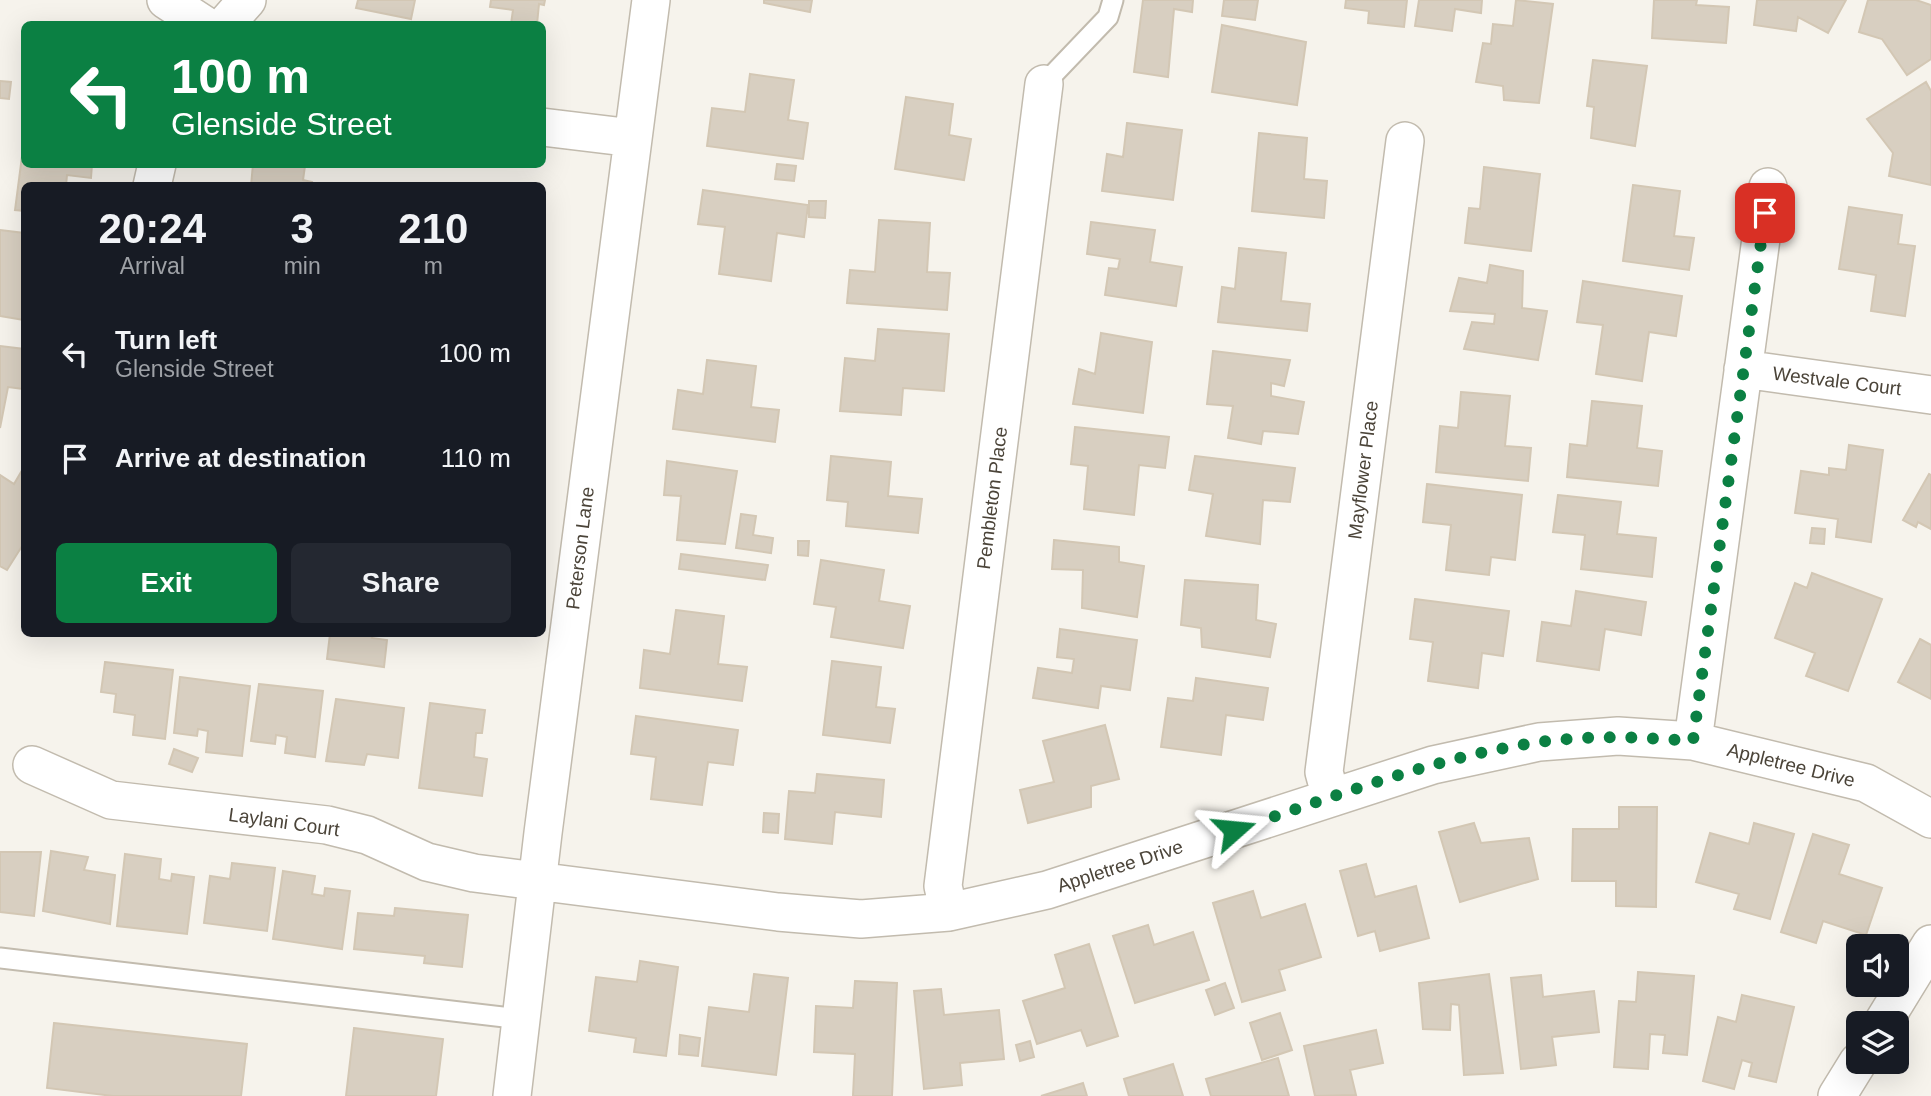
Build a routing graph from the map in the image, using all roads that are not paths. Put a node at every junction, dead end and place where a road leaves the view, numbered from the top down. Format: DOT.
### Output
graph roads {
  1 [pos="166,0"];
  2 [pos="247,0"];
  3 [pos="651,0"];
  4 [pos="1113,0"];
  5 [pos="199,21"];
  6 [pos="229,21"];
  7 [pos="1044,84"];
  8 [pos="546,127"];
  9 [pos="633,138"];
  10 [pos="1405,141"];
  11 [pos="1768,187"];
  12 [pos="1743,369"];
  13 [pos="1931,395"];
  14 [pos="1693,741"];
  15 [pos="32,765"];
  16 [pos="1331,798"];
  17 [pos="1931,818"];
  18 [pos="537,881"];
  19 [pos="948,912"];
  20 [pos="1931,944"];
  21 [pos="0,958"];
  22 [pos="1890,1011"];
  23 [pos="521,1018"];
  24 [pos="1851,1074"];
  25 [pos="512,1096"];
  26 [pos="1838,1096"];
  1 -- 5 [label="street"];
  2 -- 6 [label="street"];
  3 -- 9 [label="street, Peterson Lane"];
  4 -- 7 [label="lane"];
  7 -- 19 [label="street, Pembleton Place"];
  8 -- 9 [label="street"];
  9 -- 18 [label="street, Peterson Lane"];
  10 -- 16 [label="street, Mayflower Place"];
  11 -- 12 [label="street"];
  12 -- 13 [label="street, Westvale Court"];
  12 -- 14 [label="street"];
  14 -- 16 [label="street, Appletree Drive"];
  14 -- 17 [label="street, Appletree Drive"];
  15 -- 18 [label="street, Laylani Court"];
  16 -- 19 [label="street, Appletree Drive"];
  18 -- 19 [label="street, Appletree Drive"];
  18 -- 23 [label="street, Peterson Lane"];
  20 -- 22 [label="street"];
  21 -- 23 [label="lane"];
  23 -- 25 [label="street, Peterson Lane"];
  24 -- 26 [label="street"];
}
